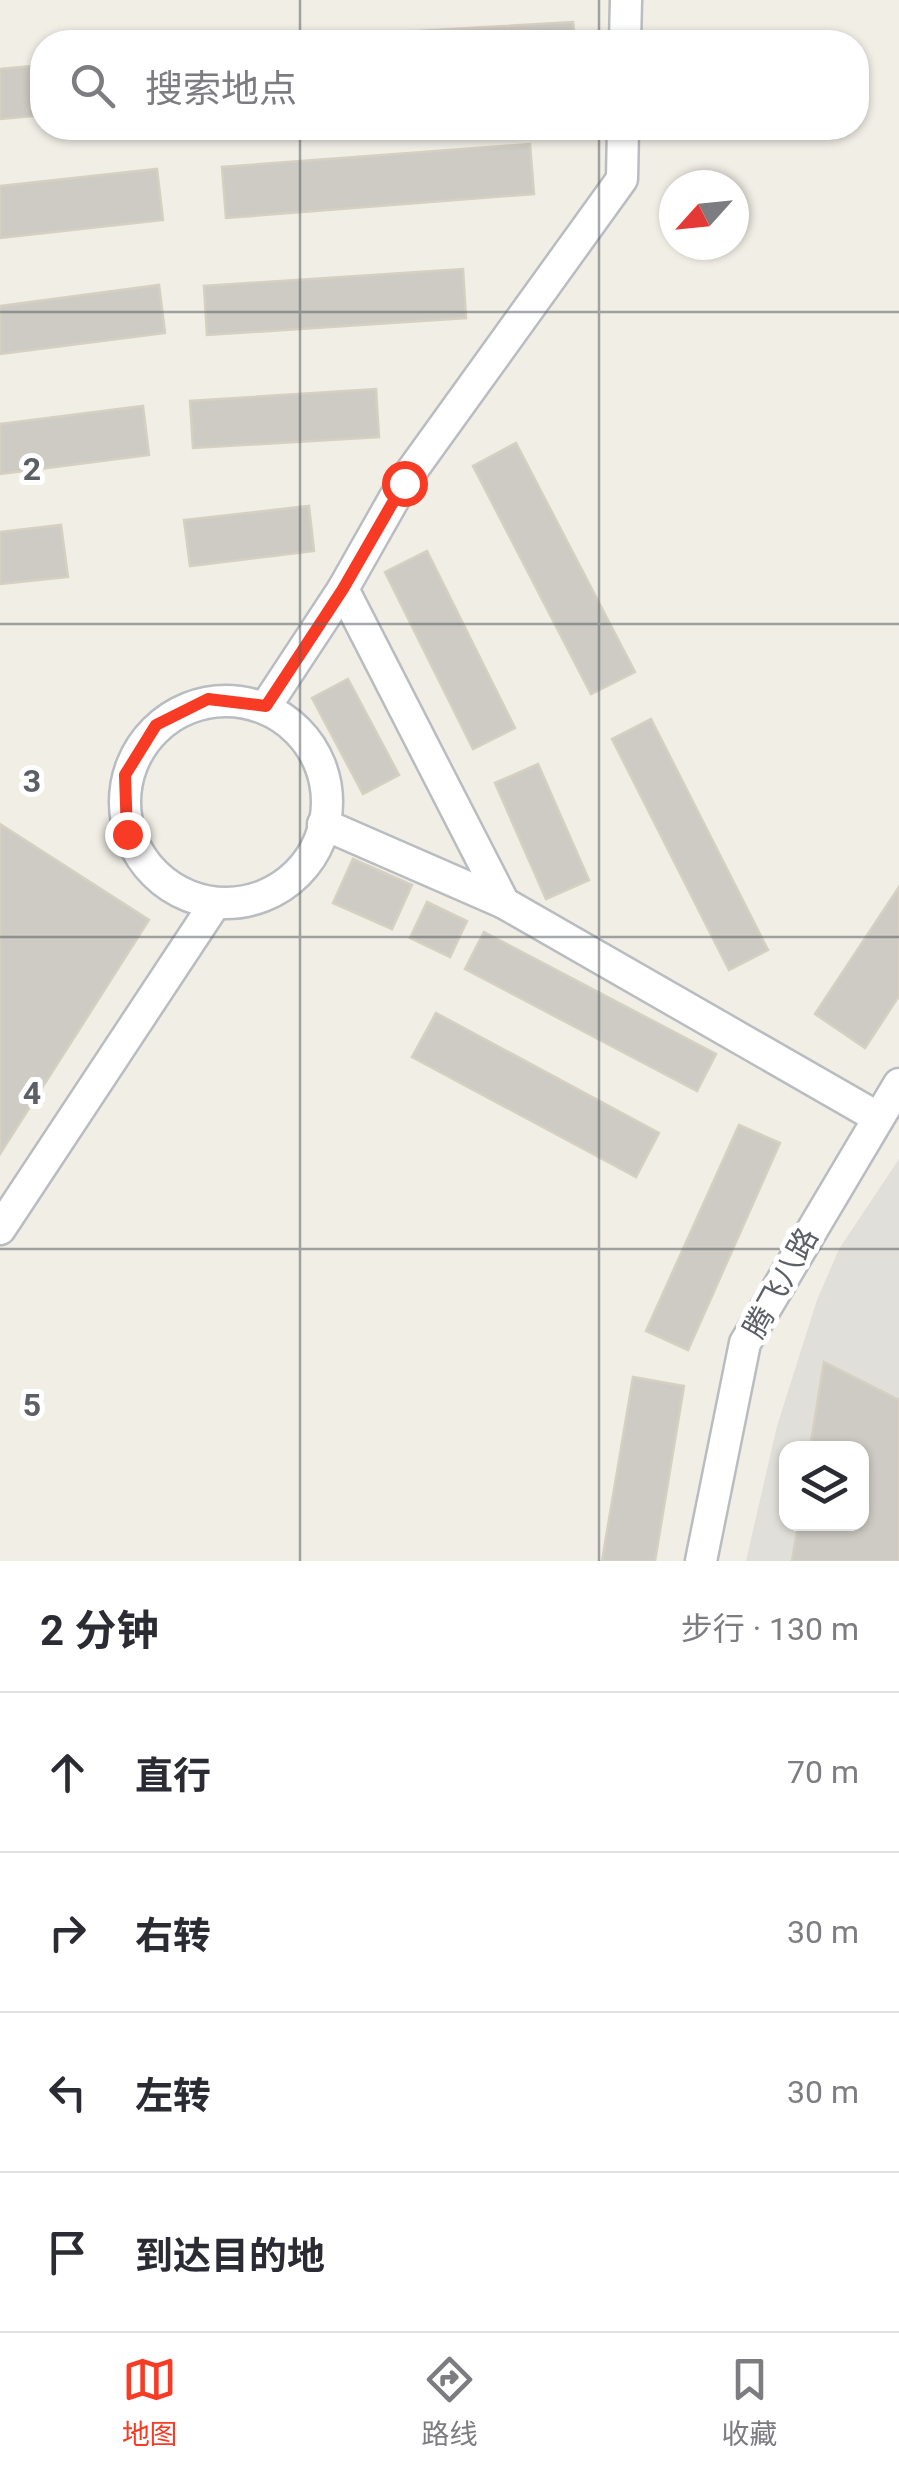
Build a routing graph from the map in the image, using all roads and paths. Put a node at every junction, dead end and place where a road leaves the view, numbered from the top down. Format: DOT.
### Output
graph roads {
  1 [pos="626,0"];
  2 [pos="625,30"];
  3 [pos="623,140"];
  4 [pos="343,589"];
  5 [pos="266,706"];
  6 [pos="323,824"];
  7 [pos="504,902"];
  8 [pos="214,906"];
  9 [pos="899,1084"];
  10 [pos="876,1117"];
  11 [pos="0,1229"];
  12 [pos="700,1561"];
  1 -- 2 [label="street"];
  3 -- 4 [label="street"];
  4 -- 5 [label="street"];
  4 -- 7 [label="street"];
  5 -- 6 [label="street"];
  5 -- 8 [label="street"];
  6 -- 7 [label="street"];
  6 -- 8 [label="street"];
  7 -- 10 [label="street"];
  8 -- 11 [label="street"];
  9 -- 10 [label="street, 腾飞八路"];
  10 -- 12 [label="street, 腾飞八路"];
}
